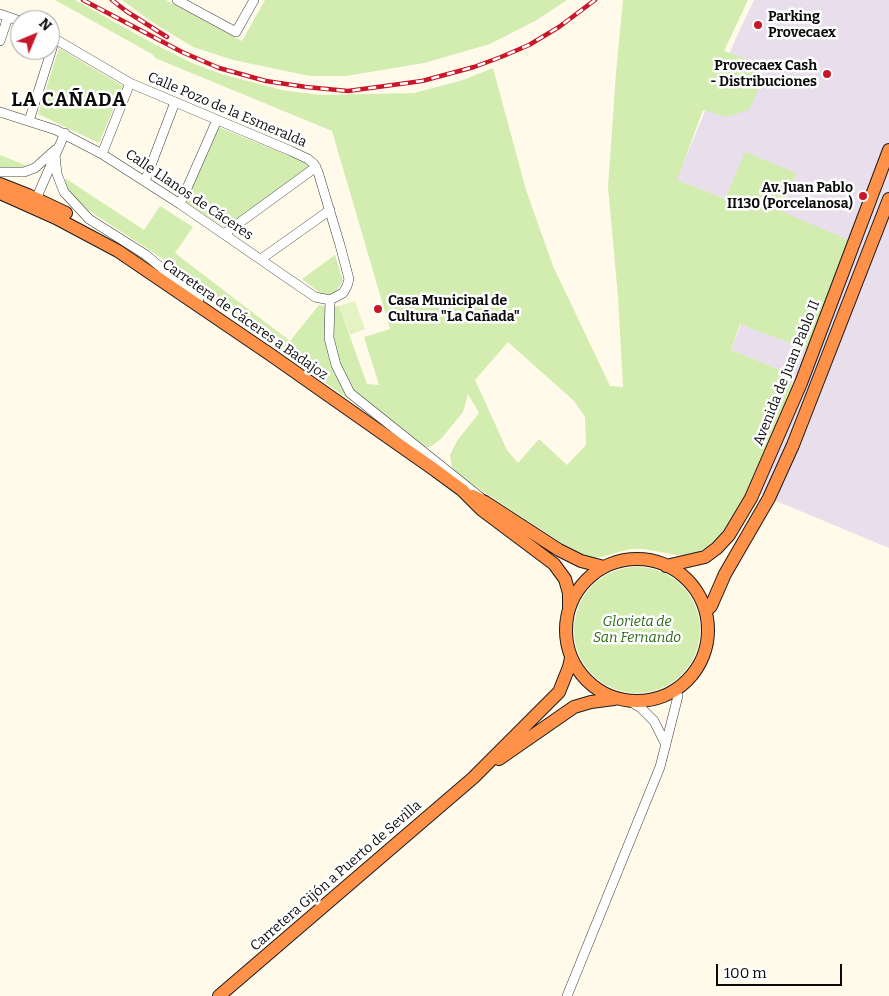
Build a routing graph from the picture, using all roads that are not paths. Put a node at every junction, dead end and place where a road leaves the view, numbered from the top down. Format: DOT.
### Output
graph roads {
  1 [pos="177,0"];
  2 [pos="254,0"];
  3 [pos="192,4"];
  4 [pos="4,15"];
  5 [pos="0,42"];
  6 [pos="60,42"];
  7 [pos="47,60"];
  8 [pos="130,83"];
  9 [pos="175,102"];
  10 [pos="0,112"];
  11 [pos="217,120"];
  12 [pos="30,121"];
  13 [pos="65,133"];
  14 [pos="60,144"];
  15 [pos="889,150"];
  16 [pos="102,154"];
  17 [pos="56,155"];
  18 [pos="316,167"];
  19 [pos="0,172"];
  20 [pos="144,181"];
  21 [pos="0,184"];
  22 [pos="0,188"];
  23 [pos="0,193"];
  24 [pos="889,198"];
  25 [pos="36,199"];
  26 [pos="180,204"];
  27 [pos="330,210"];
  28 [pos="224,234"];
  29 [pos="118,251"];
  30 [pos="261,259"];
  31 [pos="199,299"];
  32 [pos="330,300"];
  33 [pos="271,355"];
  34 [pos="462,490"];
  35 [pos="485,502"];
  36 [pos="666,566"];
  37 [pos="604,567"];
  38 [pos="569,607"];
  39 [pos="706,611"];
  40 [pos="571,658"];
  41 [pos="675,691"];
  42 [pos="616,699"];
  43 [pos="631,702"];
  44 [pos="666,745"];
  45 [pos="472,778"];
  46 [pos="219,996"];
  47 [pos="567,996"];
  1 -- 3 [label="street"];
  2 -- 3 [label="street"];
  4 -- 5 [label="street"];
  6 -- 8 [label="street, Calle Pozo de la Esmeralda"];
  7 -- 12 [label="street"];
  8 -- 9 [label="street, Calle Pozo de la Esmeralda"];
  8 -- 16 [label="street"];
  9 -- 11 [label="street, Calle Pozo de la Esmeralda"];
  9 -- 20 [label="street"];
  10 -- 12 [label="street, Calle Llanos de Cáceres"];
  11 -- 18 [label="street, Calle Pozo de la Esmeralda"];
  11 -- 26 [label="street"];
  12 -- 13 [label="street, Calle Llanos de Cáceres"];
  13 -- 14 [label="street"];
  13 -- 16 [label="street, Calle Llanos de Cáceres"];
  14 -- 17 [label="street"];
  14 -- 19 [label="street"];
  15 -- 36 [label="highway, Avenida de Juan Pablo II"];
  16 -- 20 [label="street, Calle Llanos de Cáceres"];
  17 -- 25 [label="street"];
  17 -- 31 [label="street"];
  18 -- 27 [label="street"];
  18 -- 28 [label="street"];
  20 -- 26 [label="street, Calle Llanos de Cáceres"];
  21 -- 25 [label="highway, Carretera de Cáceres a Badajoz"];
  22 -- 25 [label="street"];
  23 -- 29 [label="highway, Carretera de Cáceres a Badajoz"];
  24 -- 39 [label="highway"];
  25 -- 29 [label="street"];
  25 -- 31 [label="highway, Carretera de Cáceres a Badajoz"];
  26 -- 28 [label="street, Calle Llanos de Cáceres"];
  27 -- 30 [label="street"];
  27 -- 32 [label="street"];
  28 -- 30 [label="street, Calle Llanos de Cáceres"];
  29 -- 33 [label="highway, Carretera de Cáceres a Badajoz"];
  30 -- 32 [label="street, Calle Llanos de Cáceres"];
  31 -- 33 [label="highway, Carretera de Cáceres a Badajoz"];
  32 -- 35 [label="street"];
  33 -- 34 [label="highway, Carretera de Cáceres a Badajoz"];
  34 -- 35 [label="highway"];
  34 -- 38 [label="highway"];
  35 -- 37 [label="highway"];
  36 -- 37 [label="highway"];
  36 -- 39 [label="highway"];
  37 -- 38 [label="highway"];
  38 -- 40 [label="highway"];
  39 -- 41 [label="highway"];
  40 -- 42 [label="highway"];
  40 -- 45 [label="highway, Carretera Gijón a Puerto de Sevilla"];
  41 -- 43 [label="highway"];
  41 -- 44 [label="street"];
  42 -- 43 [label="highway"];
  42 -- 45 [label="highway, Carretera Gijón a Puerto de Sevilla"];
  43 -- 44 [label="street"];
  44 -- 47 [label="street"];
  45 -- 46 [label="highway, Carretera Gijón a Puerto de Sevilla"];
}
